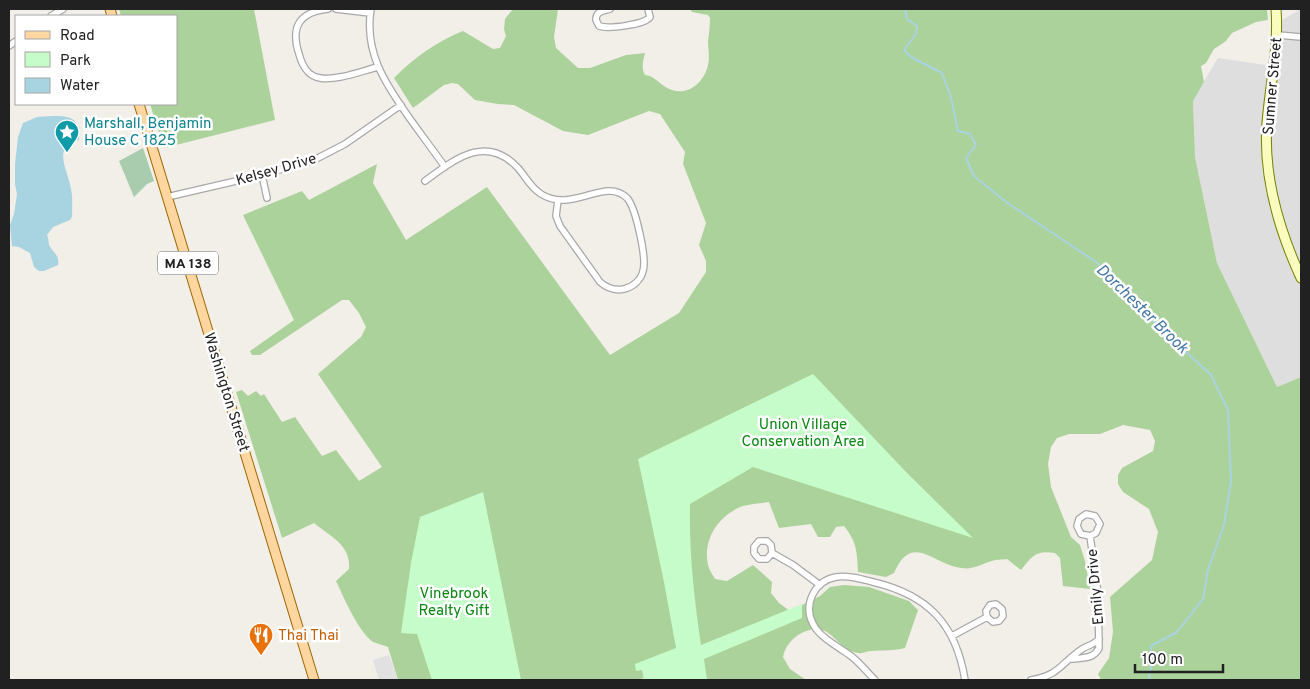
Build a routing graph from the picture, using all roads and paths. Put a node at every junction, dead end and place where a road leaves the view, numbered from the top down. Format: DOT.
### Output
graph roads {
  1 [pos="328,9"];
  2 [pos="336,9"];
  3 [pos="610,9"];
  4 [pos="648,9"];
  5 [pos="1276,9"];
  6 [pos="371,11"];
  7 [pos="1278,35"];
  8 [pos="1301,37"];
  9 [pos="378,67"];
  10 [pos="139,105"];
  11 [pos="401,105"];
  12 [pos="444,167"];
  13 [pos="262,175"];
  14 [pos="425,181"];
  15 [pos="168,197"];
  16 [pos="267,198"];
  17 [pos="558,200"];
  18 [pos="1301,278"];
  19 [pos="1090,536"];
  20 [pos="772,553"];
  21 [pos="820,585"];
  22 [pos="987,617"];
  23 [pos="952,636"];
  24 [pos="1099,639"];
  25 [pos="1071,659"];
  26 [pos="314,680"];
  27 [pos="875,680"];
  28 [pos="965,680"];
  29 [pos="1031,680"];
  1 -- 9 [label="street"];
  2 -- 6 [label="street"];
  3 -- 4 [label="street"];
  5 -- 7 [label="main road, Sumner Street"];
  6 -- 9 [label="street"];
  7 -- 8 [label="street"];
  7 -- 18 [label="main road, Sumner Street"];
  9 -- 11 [label="street"];
  10 -- 15 [label="main road, Washington Street / MA 138"];
  11 -- 12 [label="street"];
  11 -- 13 [label="street, Kelsey Drive"];
  12 -- 14 [label="street"];
  12 -- 17 [label="street"];
  13 -- 15 [label="street, Kelsey Drive"];
  13 -- 16 [label="street"];
  15 -- 26 [label="main road, Washington Street / MA 138"];
  17 -- 17 [label="street"];
  19 -- 19 [label="street, Emily Drive"];
  19 -- 24 [label="street, Emily Drive"];
  20 -- 21 [label="street"];
  21 -- 23 [label="street"];
  21 -- 27 [label="street"];
  22 -- 23 [label="street"];
  23 -- 28 [label="street"];
  24 -- 25 [label="street, Emily Drive"];
  24 -- 25 [label="street, Emily Drive"];
  25 -- 29 [label="street, Emily Drive"];
}
